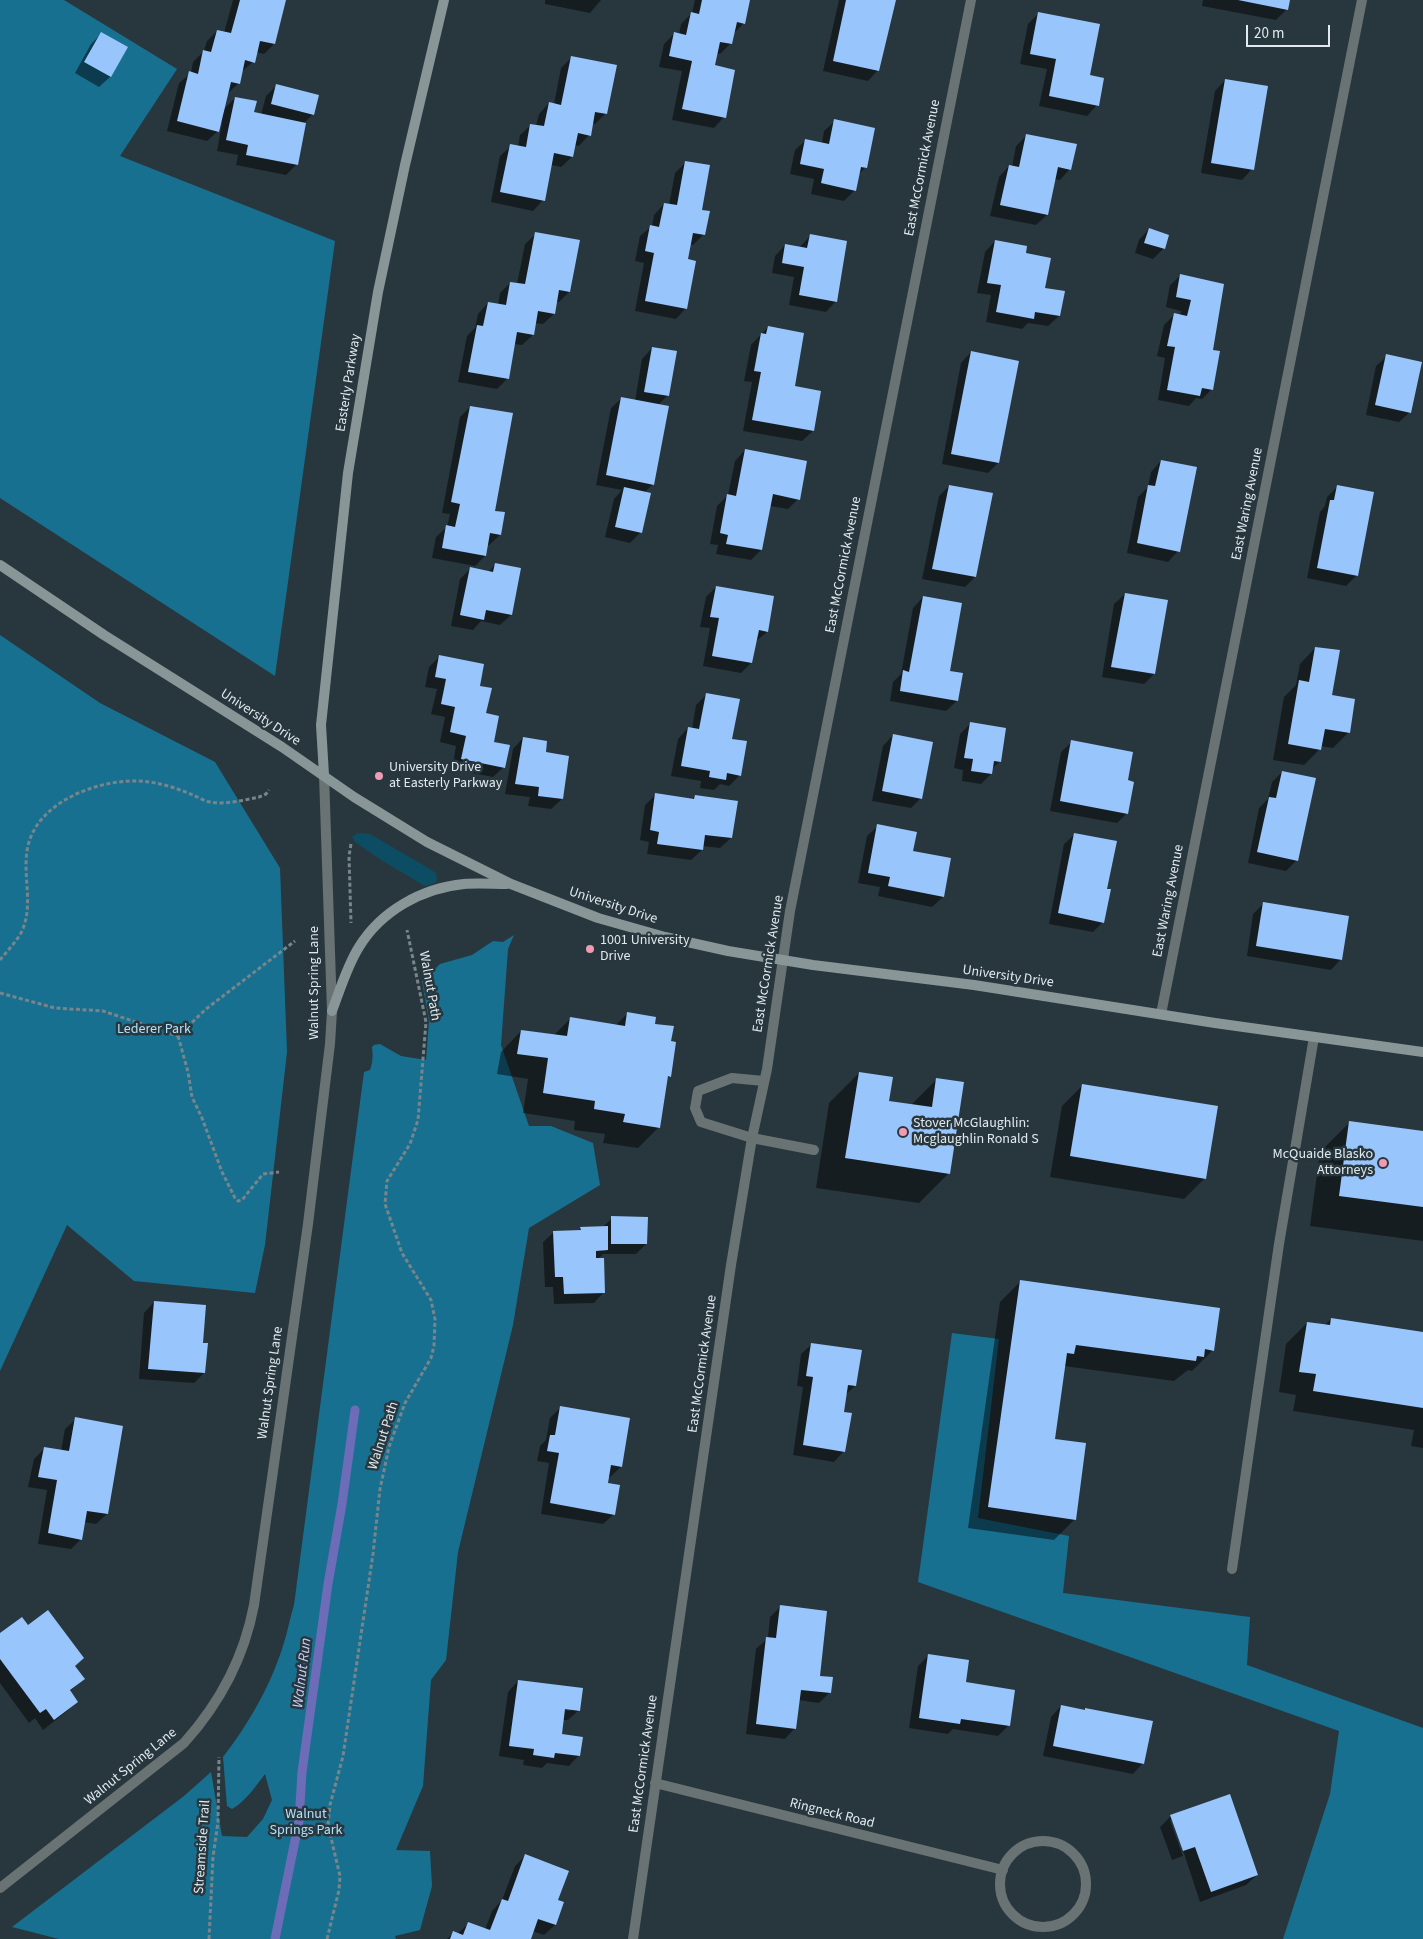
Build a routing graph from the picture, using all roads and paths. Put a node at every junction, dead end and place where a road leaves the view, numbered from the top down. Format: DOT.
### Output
graph roads {
  1 [pos="444,0"];
  2 [pos="971,0"];
  3 [pos="1362,0"];
  4 [pos="0,565"];
  5 [pos="324,776"];
  6 [pos="269,790"];
  7 [pos="351,844"];
  8 [pos="511,884"];
  9 [pos="351,928"];
  10 [pos="407,930"];
  11 [pos="295,941"];
  12 [pos="0,960"];
  13 [pos="782,960"];
  14 [pos="0,993"];
  15 [pos="332,1011"];
  16 [pos="1161,1014"];
  17 [pos="178,1036"];
  18 [pos="1314,1037"];
  19 [pos="1423,1052"];
  20 [pos="764,1081"];
  21 [pos="752,1138"];
  22 [pos="814,1150"];
  23 [pos="278,1172"];
  24 [pos="1232,1569"];
  25 [pos="219,1757"];
  26 [pos="655,1783"];
  27 [pos="1003,1870"];
  28 [pos="0,1888"];
  29 [pos="209,1939"];
  30 [pos="327,1939"];
  31 [pos="633,1939"];
  1 -- 5 [label="main road, Easterly Parkway"];
  2 -- 13 [label="street, East McCormick Avenue"];
  3 -- 16 [label="street, East Waring Avenue"];
  4 -- 5 [label="main road, University Drive"];
  5 -- 8 [label="main road, University Drive"];
  5 -- 15 [label="street, Walnut Spring Lane"];
  6 -- 12 [label="path"];
  7 -- 9 [label="path"];
  8 -- 13 [label="main road, University Drive"];
  8 -- 15 [label="main road"];
  10 -- 30 [label="path, Walnut Path"];
  11 -- 17 [label="path"];
  13 -- 16 [label="main road, University Drive"];
  13 -- 20 [label="street, East McCormick Avenue"];
  14 -- 17 [label="path"];
  15 -- 28 [label="street, Walnut Spring Lane"];
  16 -- 18 [label="main road, University Drive"];
  17 -- 23 [label="path"];
  18 -- 19 [label="main road, University Drive"];
  18 -- 24 [label="street"];
  20 -- 21 [label="street, East McCormick Avenue"];
  20 -- 21 [label="street"];
  21 -- 22 [label="street"];
  21 -- 26 [label="street, East McCormick Avenue"];
  25 -- 29 [label="path, Streamside Trail"];
  26 -- 27 [label="street, Ringneck Road"];
  26 -- 31 [label="street, East McCormick Avenue"];
  27 -- 27 [label="street"];
}
